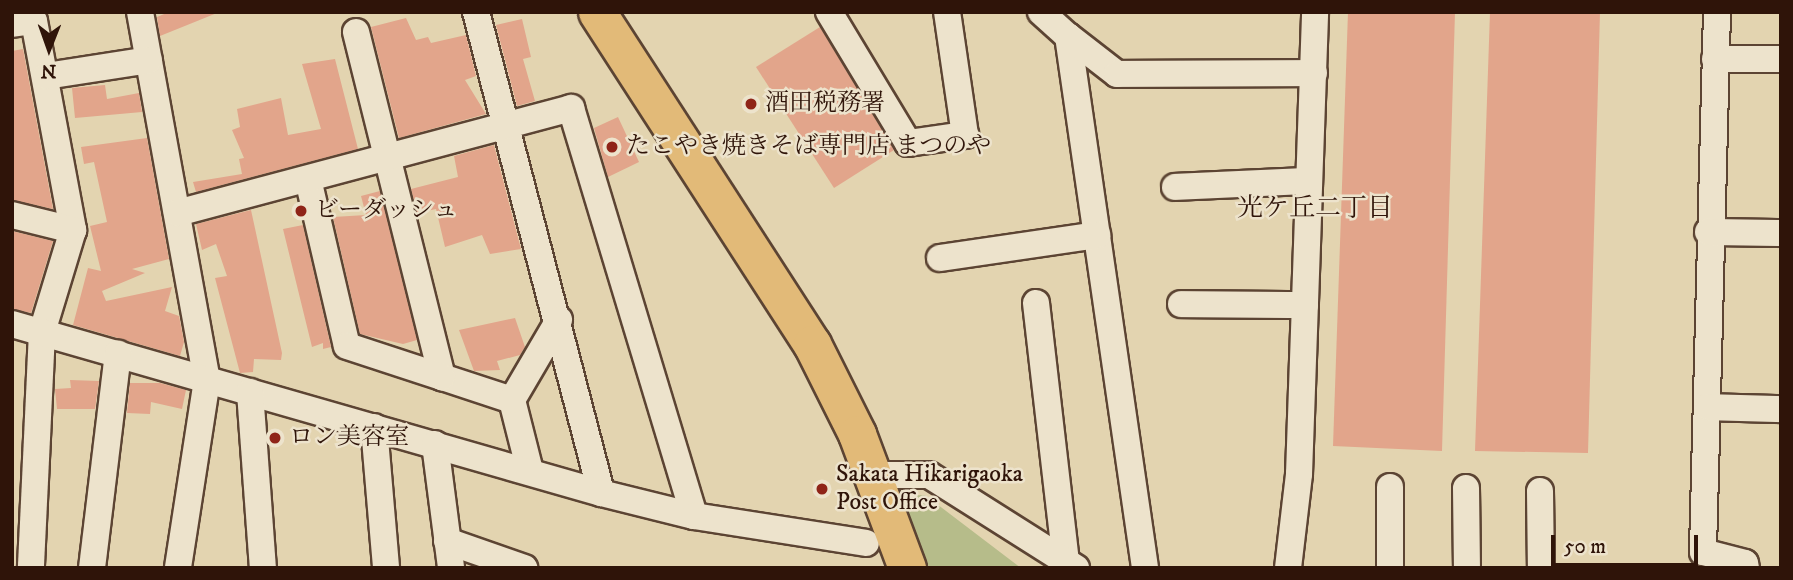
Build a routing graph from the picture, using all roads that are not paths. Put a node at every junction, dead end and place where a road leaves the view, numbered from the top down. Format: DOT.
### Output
graph roads {
  1 [pos="141,12"];
  2 [pos="476,12"];
  3 [pos="597,12"];
  4 [pos="829,12"];
  5 [pos="947,12"];
  6 [pos="1041,12"];
  7 [pos="1315,12"];
  8 [pos="1717,12"];
  9 [pos="26,19"];
  10 [pos="356,32"];
  11 [pos="1068,36"];
  12 [pos="1715,59"];
  13 [pos="1781,59"];
  14 [pos="149,60"];
  15 [pos="1314,74"];
  16 [pos="46,76"];
  17 [pos="508,127"];
  18 [pos="391,157"];
  19 [pos="308,178"];
  20 [pos="1309,181"];
  21 [pos="1175,187"];
  22 [pos="177,213"];
  23 [pos="12,215"];
  24 [pos="73,230"];
  25 [pos="1709,232"];
  26 [pos="1781,233"];
  27 [pos="1097,235"];
  28 [pos="940,258"];
  29 [pos="1036,303"];
  30 [pos="1181,304"];
  31 [pos="1305,305"];
  32 [pos="559,320"];
  33 [pos="12,324"];
  34 [pos="42,332"];
  35 [pos="118,354"];
  36 [pos="442,377"];
  37 [pos="207,380"];
  38 [pos="250,392"];
  39 [pos="512,400"];
  40 [pos="1708,407"];
  41 [pos="1781,409"];
  42 [pos="374,427"];
  43 [pos="435,444"];
  44 [pos="530,471"];
  45 [pos="874,475"];
  46 [pos="1390,487"];
  47 [pos="1466,488"];
  48 [pos="1540,491"];
  49 [pos="601,493"];
  50 [pos="694,516"];
  51 [pos="447,541"];
  52 [pos="883,556"];
  53 [pos="1071,565"];
  54 [pos="30,568"];
  55 [pos="92,568"];
  56 [pos="178,568"];
  57 [pos="263,568"];
  58 [pos="386,568"];
  59 [pos="451,568"];
  60 [pos="524,568"];
  61 [pos="1145,568"];
  62 [pos="1289,568"];
  63 [pos="1390,568"];
  64 [pos="1467,568"];
  65 [pos="1541,568"];
  66 [pos="1746,568"];
  1 -- 14 [label="street"];
  2 -- 17 [label="street"];
  3 -- 45 [label="highway"];
  4 -- 5 [label="street"];
  6 -- 11 [label="street"];
  7 -- 15 [label="street"];
  8 -- 12 [label="street"];
  9 -- 16 [label="street"];
  10 -- 18 [label="street"];
  11 -- 15 [label="street"];
  11 -- 27 [label="street"];
  12 -- 13 [label="street"];
  12 -- 25 [label="street"];
  14 -- 16 [label="street"];
  14 -- 22 [label="street"];
  15 -- 20 [label="street"];
  16 -- 24 [label="street"];
  17 -- 18 [label="street"];
  17 -- 32 [label="street"];
  17 -- 50 [label="street"];
  18 -- 19 [label="street"];
  18 -- 36 [label="street"];
  19 -- 22 [label="street"];
  19 -- 36 [label="street"];
  20 -- 21 [label="street"];
  20 -- 31 [label="street"];
  22 -- 37 [label="street"];
  23 -- 24 [label="street"];
  24 -- 34 [label="street"];
  25 -- 26 [label="street"];
  25 -- 40 [label="street"];
  27 -- 28 [label="street"];
  27 -- 61 [label="street"];
  29 -- 53 [label="street"];
  30 -- 31 [label="street"];
  31 -- 62 [label="street"];
  32 -- 39 [label="street"];
  32 -- 49 [label="street"];
  33 -- 34 [label="street"];
  34 -- 35 [label="street"];
  34 -- 54 [label="street"];
  35 -- 37 [label="street"];
  35 -- 55 [label="street"];
  36 -- 39 [label="street"];
  37 -- 38 [label="street"];
  37 -- 56 [label="street"];
  38 -- 42 [label="street"];
  38 -- 57 [label="street"];
  39 -- 44 [label="street"];
  40 -- 41 [label="street"];
  40 -- 66 [label="street"];
  42 -- 43 [label="street"];
  42 -- 58 [label="street"];
  43 -- 44 [label="street"];
  43 -- 51 [label="street"];
  44 -- 49 [label="street"];
  45 -- 52 [label="highway"];
  45 -- 53 [label="street"];
  46 -- 63 [label="street"];
  47 -- 64 [label="street"];
  48 -- 65 [label="street"];
  49 -- 50 [label="street"];
  50 -- 52 [label="street"];
  51 -- 59 [label="street"];
  51 -- 60 [label="street"];
}
